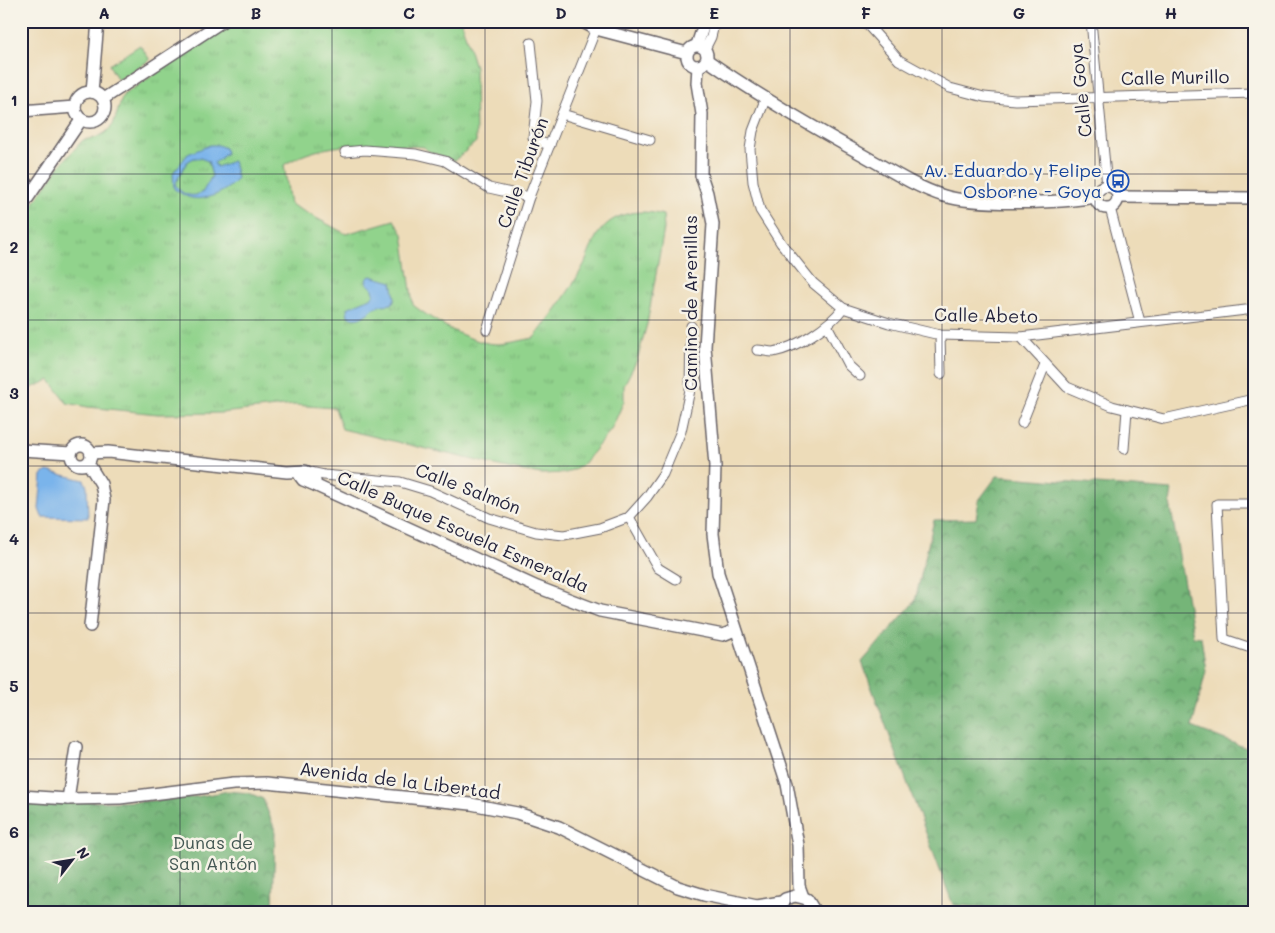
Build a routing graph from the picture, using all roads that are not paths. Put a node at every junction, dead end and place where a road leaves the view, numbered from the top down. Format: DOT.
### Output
graph roads {
  1 [pos="98,21"];
  2 [pos="223,21"];
  3 [pos="581,21"];
  4 [pos="705,21"];
  5 [pos="714,21"];
  6 [pos="864,21"];
  7 [pos="1091,21"];
  8 [pos="598,25"];
  9 [pos="531,43"];
  10 [pos="687,53"];
  11 [pos="702,55"];
  12 [pos="92,92"];
  13 [pos="1254,93"];
  14 [pos="1097,96"];
  15 [pos="103,98"];
  16 [pos="765,100"];
  17 [pos="75,107"];
  18 [pos="21,111"];
  19 [pos="562,114"];
  20 [pos="81,120"];
  21 [pos="650,140"];
  22 [pos="550,146"];
  23 [pos="345,152"];
  24 [pos="1107,186"];
  25 [pos="529,197"];
  26 [pos="1095,197"];
  27 [pos="1118,197"];
  28 [pos="1254,198"];
  29 [pos="21,208"];
  30 [pos="1110,208"];
  31 [pos="843,308"];
  32 [pos="1254,310"];
  33 [pos="1140,322"];
  34 [pos="827,325"];
  35 [pos="691,326"];
  36 [pos="487,330"];
  37 [pos="940,335"];
  38 [pos="1021,336"];
  39 [pos="757,350"];
  40 [pos="1045,365"];
  41 [pos="941,374"];
  42 [pos="860,376"];
  43 [pos="1254,399"];
  44 [pos="1127,410"];
  45 [pos="1022,423"];
  46 [pos="1124,449"];
  47 [pos="21,450"];
  48 [pos="89,458"];
  49 [pos="312,479"];
  50 [pos="1254,504"];
  51 [pos="629,518"];
  52 [pos="676,579"];
  53 [pos="90,626"];
  54 [pos="735,630"];
  55 [pos="1254,649"];
  56 [pos="76,747"];
  57 [pos="21,796"];
  58 [pos="68,799"];
  59 [pos="799,893"];
  60 [pos="779,907"];
  61 [pos="762,909"];
  62 [pos="816,910"];
  1 -- 12 [label="street"];
  2 -- 15 [label="street"];
  3 -- 8 [label="street"];
  4 -- 11 [label="street, Camino de Arenillas"];
  5 -- 11 [label="street"];
  6 -- 14 [label="street, Calle Murillo"];
  7 -- 14 [label="street, Calle Goya"];
  8 -- 10 [label="street"];
  8 -- 19 [label="street, Calle Tiburón"];
  9 -- 22 [label="street"];
  10 -- 11 [label="street"];
  10 -- 11 [label="street"];
  11 -- 16 [label="street"];
  11 -- 54 [label="street, Camino de Arenillas"];
  12 -- 15 [label="street"];
  12 -- 17 [label="street"];
  13 -- 14 [label="street, Calle Murillo"];
  14 -- 24 [label="street, Calle Goya"];
  15 -- 20 [label="street"];
  16 -- 26 [label="street"];
  16 -- 31 [label="street, Calle Abeto"];
  17 -- 18 [label="street"];
  17 -- 20 [label="street"];
  19 -- 21 [label="street"];
  19 -- 22 [label="street, Calle Tiburón"];
  20 -- 29 [label="street"];
  22 -- 25 [label="street, Calle Tiburón"];
  23 -- 25 [label="street"];
  24 -- 26 [label="street"];
  24 -- 27 [label="street"];
  25 -- 36 [label="street, Calle Tiburón"];
  26 -- 30 [label="street"];
  27 -- 28 [label="street"];
  27 -- 30 [label="street"];
  30 -- 33 [label="street"];
  31 -- 34 [label="street"];
  31 -- 37 [label="street, Calle Abeto"];
  32 -- 33 [label="street, Calle Abeto"];
  33 -- 38 [label="street, Calle Abeto"];
  34 -- 39 [label="street"];
  34 -- 42 [label="street"];
  35 -- 51 [label="street"];
  37 -- 38 [label="street, Calle Abeto"];
  37 -- 41 [label="street"];
  38 -- 40 [label="street"];
  40 -- 44 [label="street"];
  40 -- 45 [label="street"];
  43 -- 44 [label="street"];
  44 -- 46 [label="street"];
  47 -- 48 [label="street"];
  48 -- 49 [label="street, Calle Buque Escuela Esmeralda"];
  48 -- 53 [label="street"];
  49 -- 51 [label="street, Calle Salmón"];
  49 -- 54 [label="street, Calle Buque Escuela Esmeralda"];
  50 -- 55 [label="street"];
  51 -- 52 [label="street"];
  54 -- 59 [label="street, Camino de Arenillas"];
  56 -- 58 [label="street"];
  57 -- 58 [label="street, Avenida de la Libertad"];
  58 -- 61 [label="street, Avenida de la Libertad"];
  59 -- 60 [label="street, Avenida de la Libertad"];
  59 -- 62 [label="street"];
  60 -- 61 [label="street, Avenida de la Libertad"];
}
